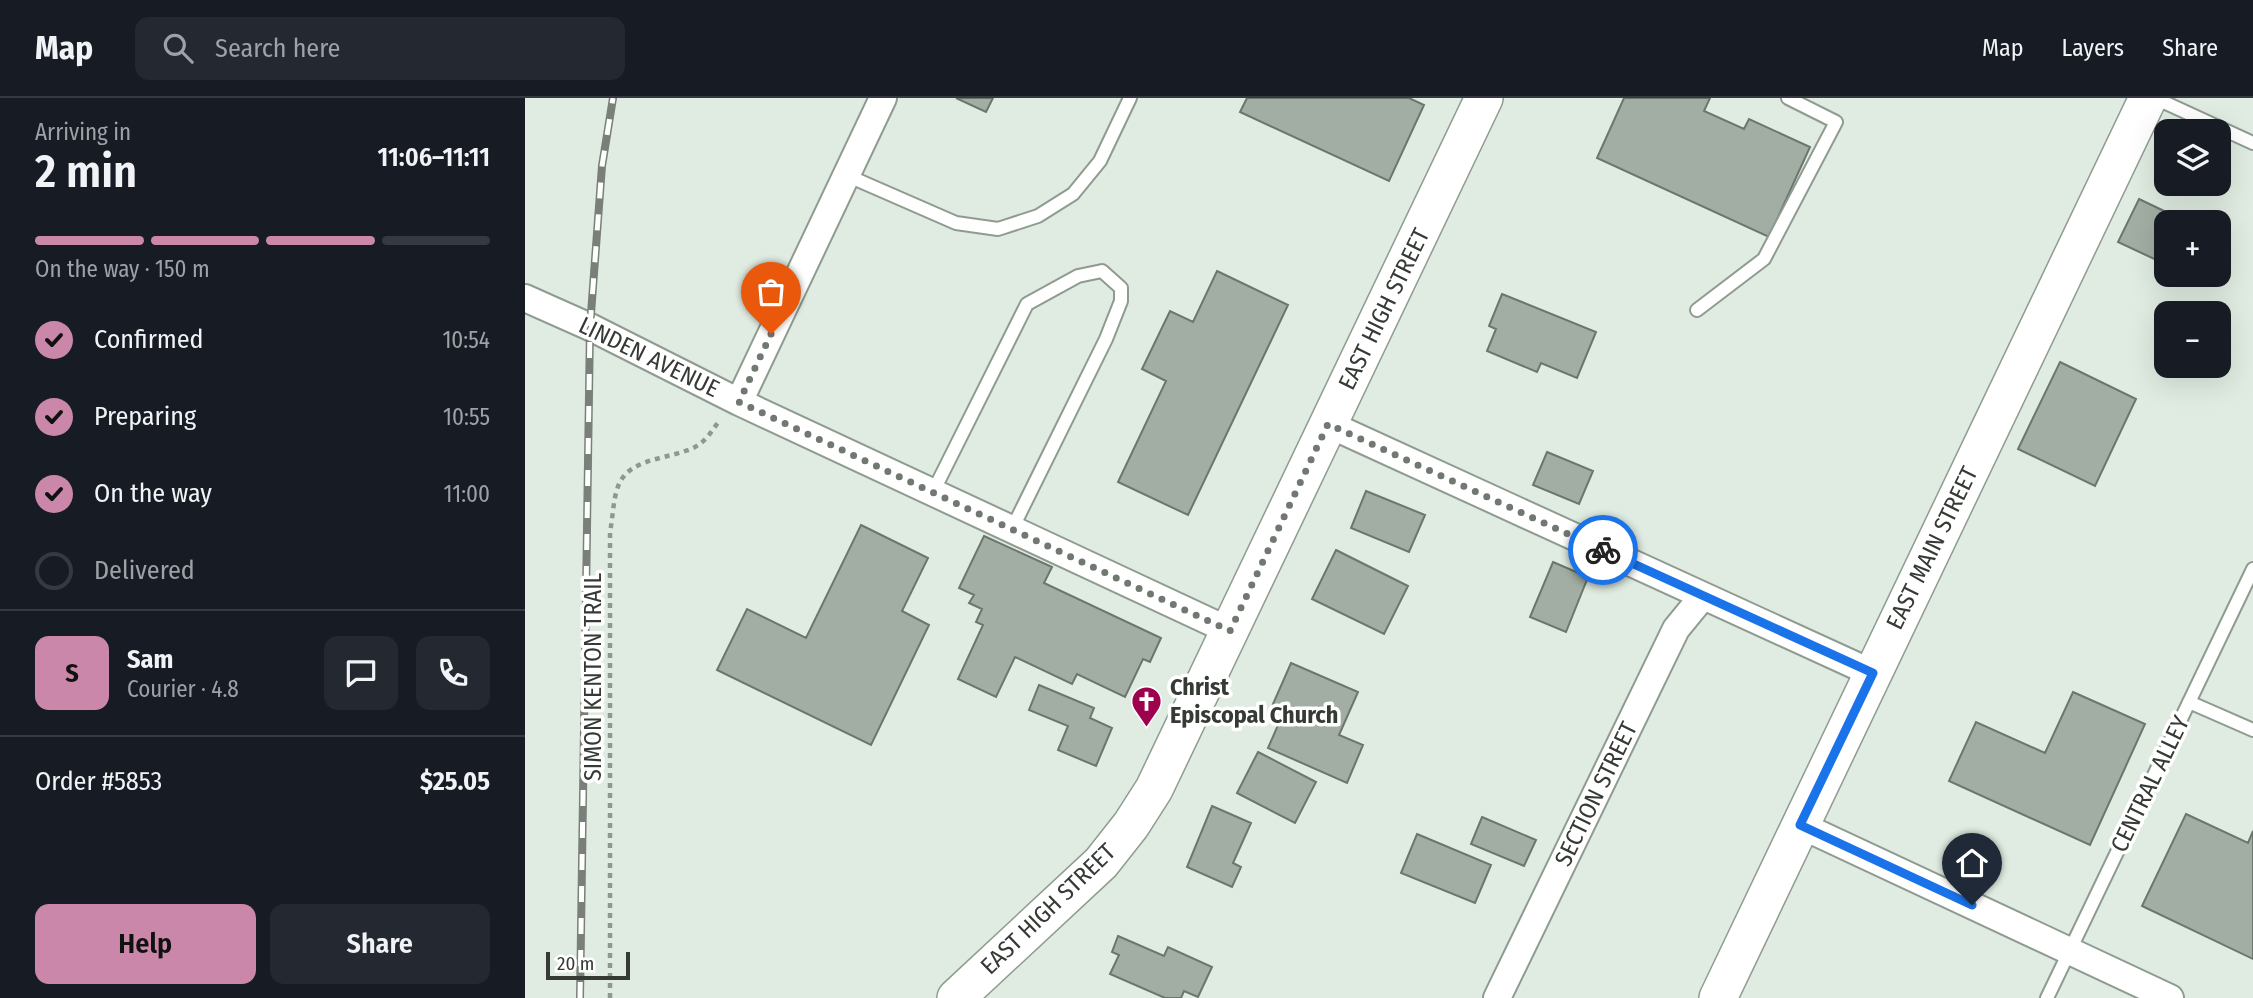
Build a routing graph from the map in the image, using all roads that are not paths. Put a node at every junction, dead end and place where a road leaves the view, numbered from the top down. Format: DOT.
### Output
graph roads {
  1 [pos="883,98"];
  2 [pos="1131,98"];
  3 [pos="1484,98"];
  4 [pos="1788,98"];
  5 [pos="2148,98"];
  6 [pos="2155,98"];
  7 [pos="2253,143"];
  8 [pos="846,175"];
  9 [pos="525,298"];
  10 [pos="1697,310"];
  11 [pos="730,410"];
  12 [pos="1328,424"];
  13 [pos="933,492"];
  14 [pos="1012,529"];
  15 [pos="2253,569"];
  16 [pos="1703,596"];
  17 [pos="1230,631"];
  18 [pos="1873,673"];
  19 [pos="2189,702"];
  20 [pos="2253,730"];
  21 [pos="1800,825"];
  22 [pos="2070,951"];
  23 [pos="956,998"];
  24 [pos="1497,998"];
  25 [pos="1718,998"];
  26 [pos="2047,998"];
  27 [pos="2170,998"];
  1 -- 8 [label="street"];
  2 -- 8 [label="lane"];
  3 -- 12 [label="street, EAST HIGH STREET"];
  4 -- 10 [label="lane"];
  5 -- 18 [label="street, EAST MAIN STREET"];
  6 -- 7 [label="lane"];
  8 -- 11 [label="street"];
  9 -- 11 [label="street, LINDEN AVENUE"];
  11 -- 13 [label="street, LINDEN AVENUE"];
  12 -- 16 [label="street"];
  12 -- 17 [label="street, EAST HIGH STREET"];
  13 -- 14 [label="street, LINDEN AVENUE"];
  13 -- 14 [label="lane"];
  14 -- 17 [label="street, LINDEN AVENUE"];
  15 -- 19 [label="lane, CENTRAL ALLEY"];
  16 -- 18 [label="street"];
  16 -- 24 [label="street, SECTION STREET"];
  17 -- 23 [label="street, EAST HIGH STREET"];
  18 -- 21 [label="street, EAST MAIN STREET"];
  19 -- 20 [label="lane"];
  19 -- 22 [label="lane, CENTRAL ALLEY"];
  21 -- 22 [label="street"];
  21 -- 25 [label="street, EAST MAIN STREET"];
  22 -- 26 [label="lane, CENTRAL ALLEY"];
  22 -- 27 [label="street"];
}
